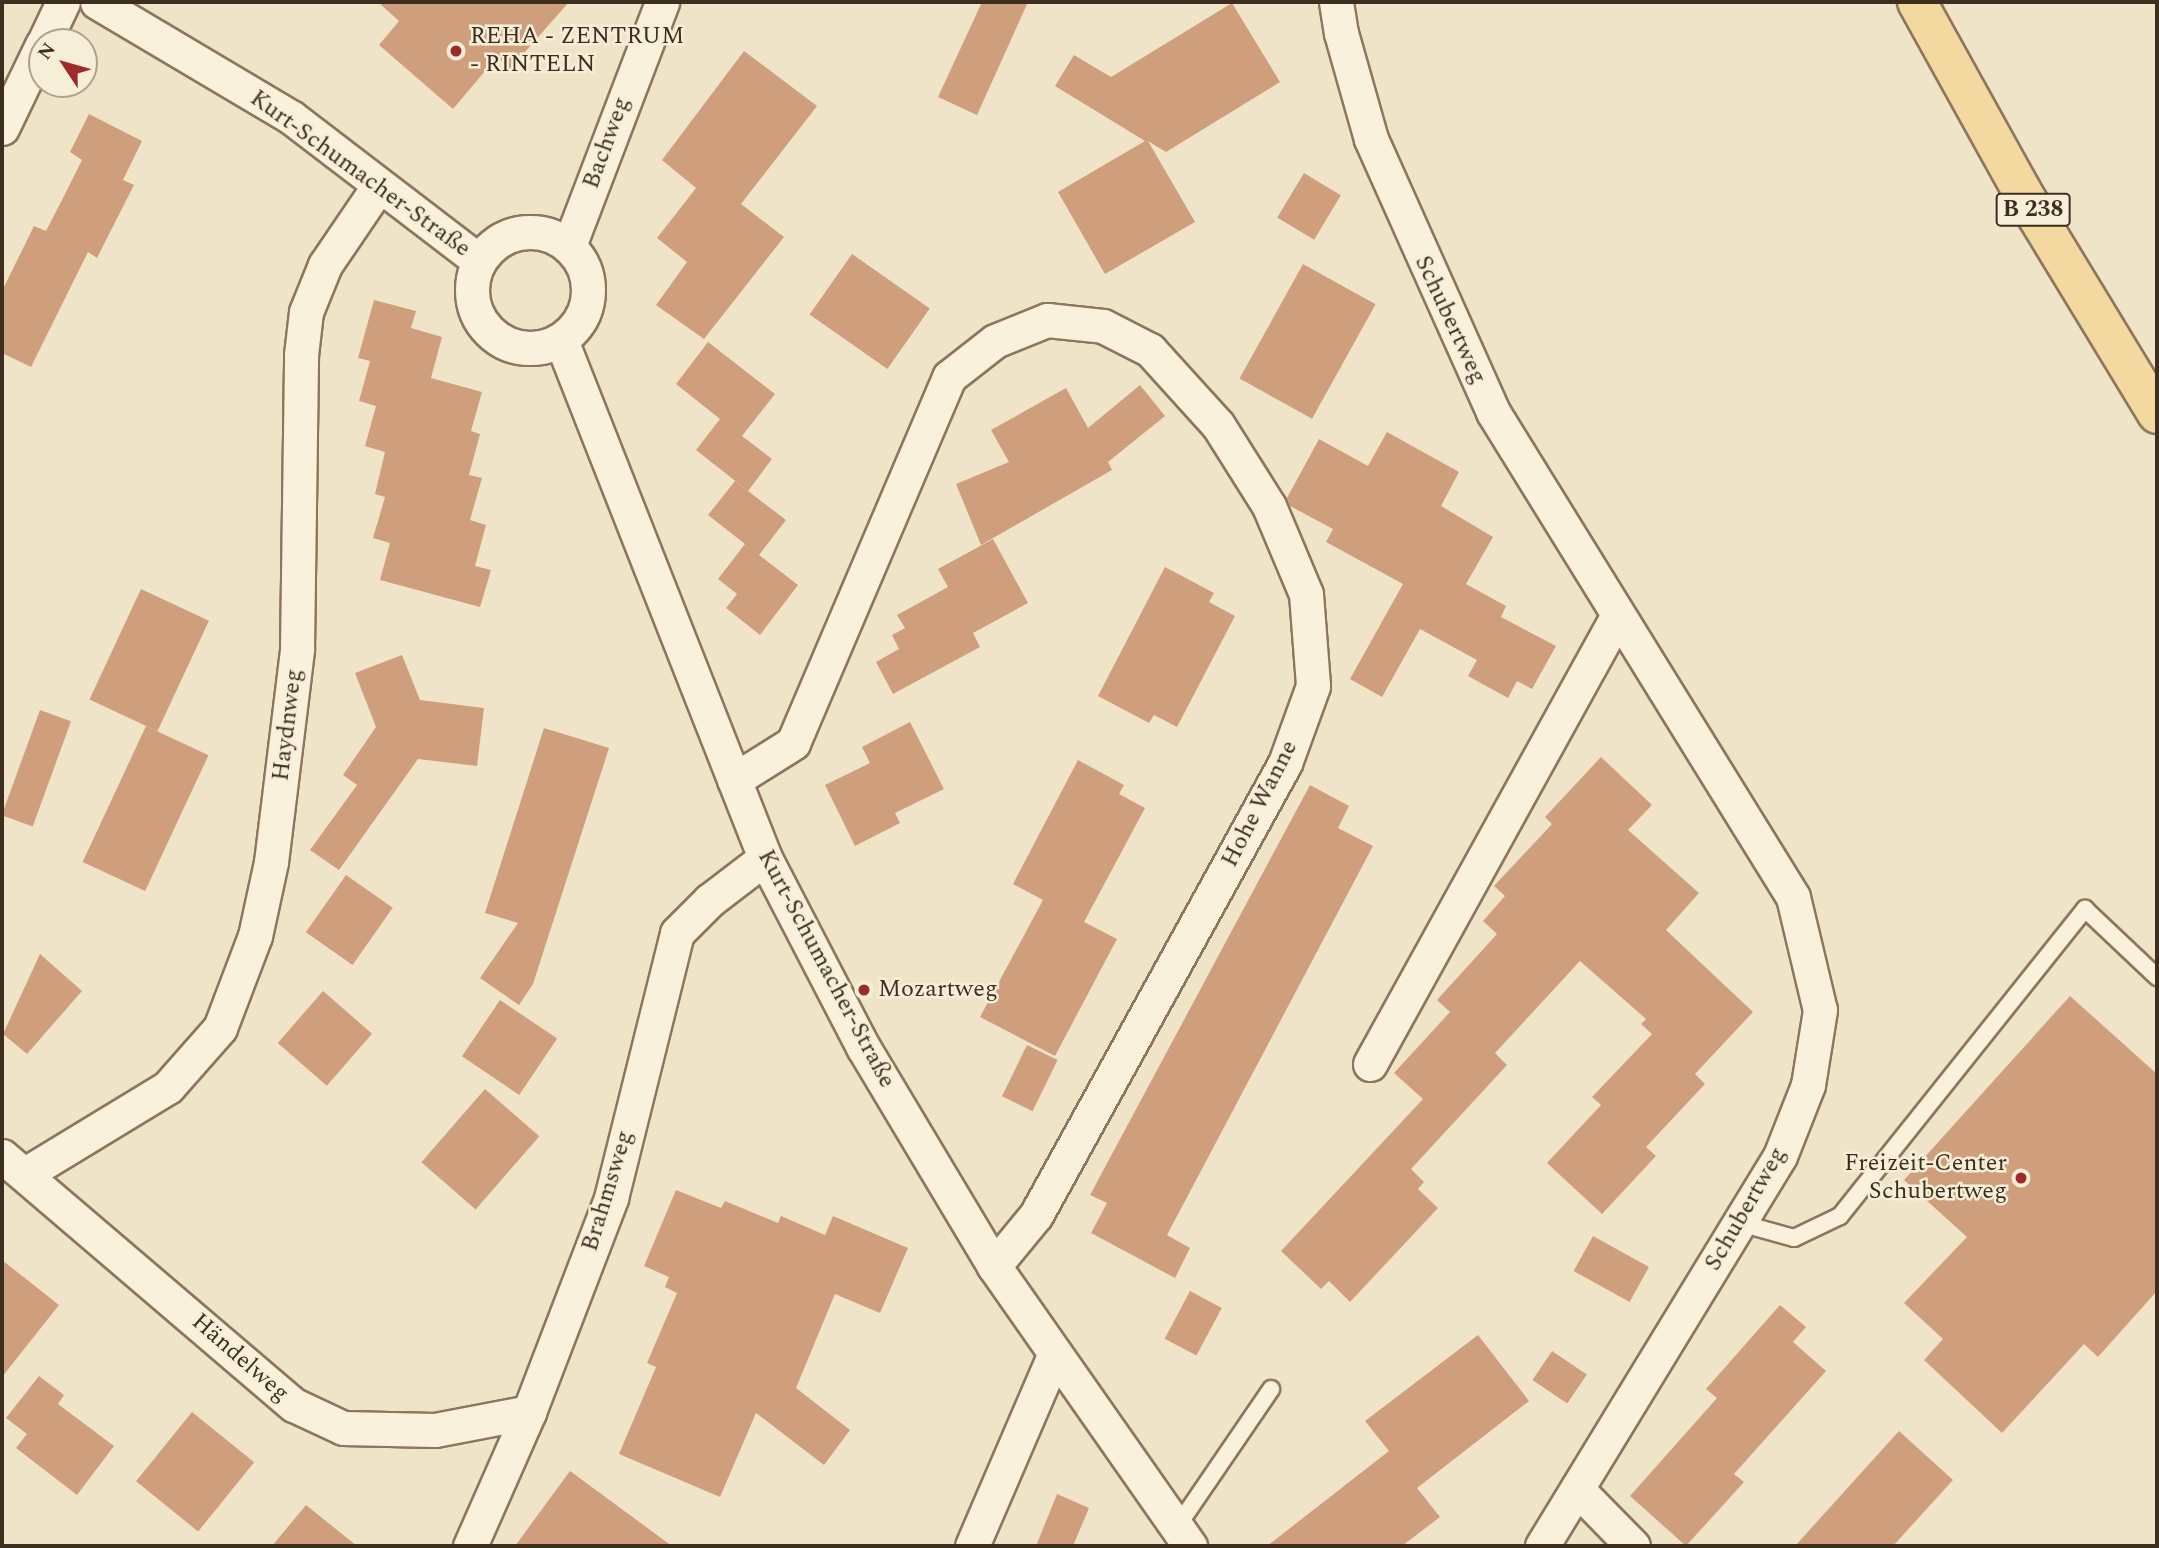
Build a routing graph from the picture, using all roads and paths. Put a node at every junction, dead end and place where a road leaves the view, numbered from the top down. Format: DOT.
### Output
graph roads {
  1 [pos="63,2"];
  2 [pos="97,2"];
  3 [pos="662,2"];
  4 [pos="1336,2"];
  5 [pos="1917,2"];
  6 [pos="51,28"];
  7 [pos="28,75"];
  8 [pos="2,128"];
  9 [pos="379,187"];
  10 [pos="569,246"];
  11 [pos="479,261"];
  12 [pos="561,340"];
  13 [pos="2157,414"];
  14 [pos="1618,615"];
  15 [pos="734,780"];
  16 [pos="765,858"];
  17 [pos="2157,976"];
  18 [pos="1370,1063"];
  19 [pos="13,1165"];
  20 [pos="1740,1223"];
  21 [pos="994,1266"];
  22 [pos="1054,1356"];
  23 [pos="1271,1389"];
  24 [pos="529,1412"];
  25 [pos="1577,1489"];
  26 [pos="1183,1537"];
  27 [pos="470,1546"];
  28 [pos="972,1546"];
  29 [pos="1542,1546"];
  30 [pos="1633,1546"];
  1 -- 6 [label="street"];
  2 -- 9 [label="street, Kurt-Schumacher-Straße"];
  3 -- 10 [label="street, Bachweg"];
  4 -- 14 [label="street, Schubertweg"];
  5 -- 13 [label="main road, B 238"];
  7 -- 8 [label="street"];
  9 -- 11 [label="street, Kurt-Schumacher-Straße"];
  9 -- 19 [label="street, Haydnweg"];
  10 -- 11 [label="street"];
  10 -- 12 [label="street"];
  11 -- 12 [label="street"];
  12 -- 15 [label="street, Kurt-Schumacher-Straße"];
  14 -- 18 [label="street"];
  14 -- 20 [label="street, Schubertweg"];
  15 -- 16 [label="street, Kurt-Schumacher-Straße"];
  15 -- 21 [label="street, Hohe Wanne"];
  16 -- 21 [label="street, Kurt-Schumacher-Straße"];
  16 -- 24 [label="street, Brahmsweg"];
  17 -- 20 [label="lane"];
  19 -- 24 [label="street, Händelweg"];
  20 -- 25 [label="street, Schubertweg"];
  21 -- 22 [label="street, Kurt-Schumacher-Straße"];
  22 -- 26 [label="street, Kurt-Schumacher-Straße"];
  22 -- 28 [label="street"];
  23 -- 26 [label="lane"];
  24 -- 27 [label="street, Brahmsweg"];
  25 -- 29 [label="street, Schubertweg"];
  25 -- 30 [label="street"];
}
